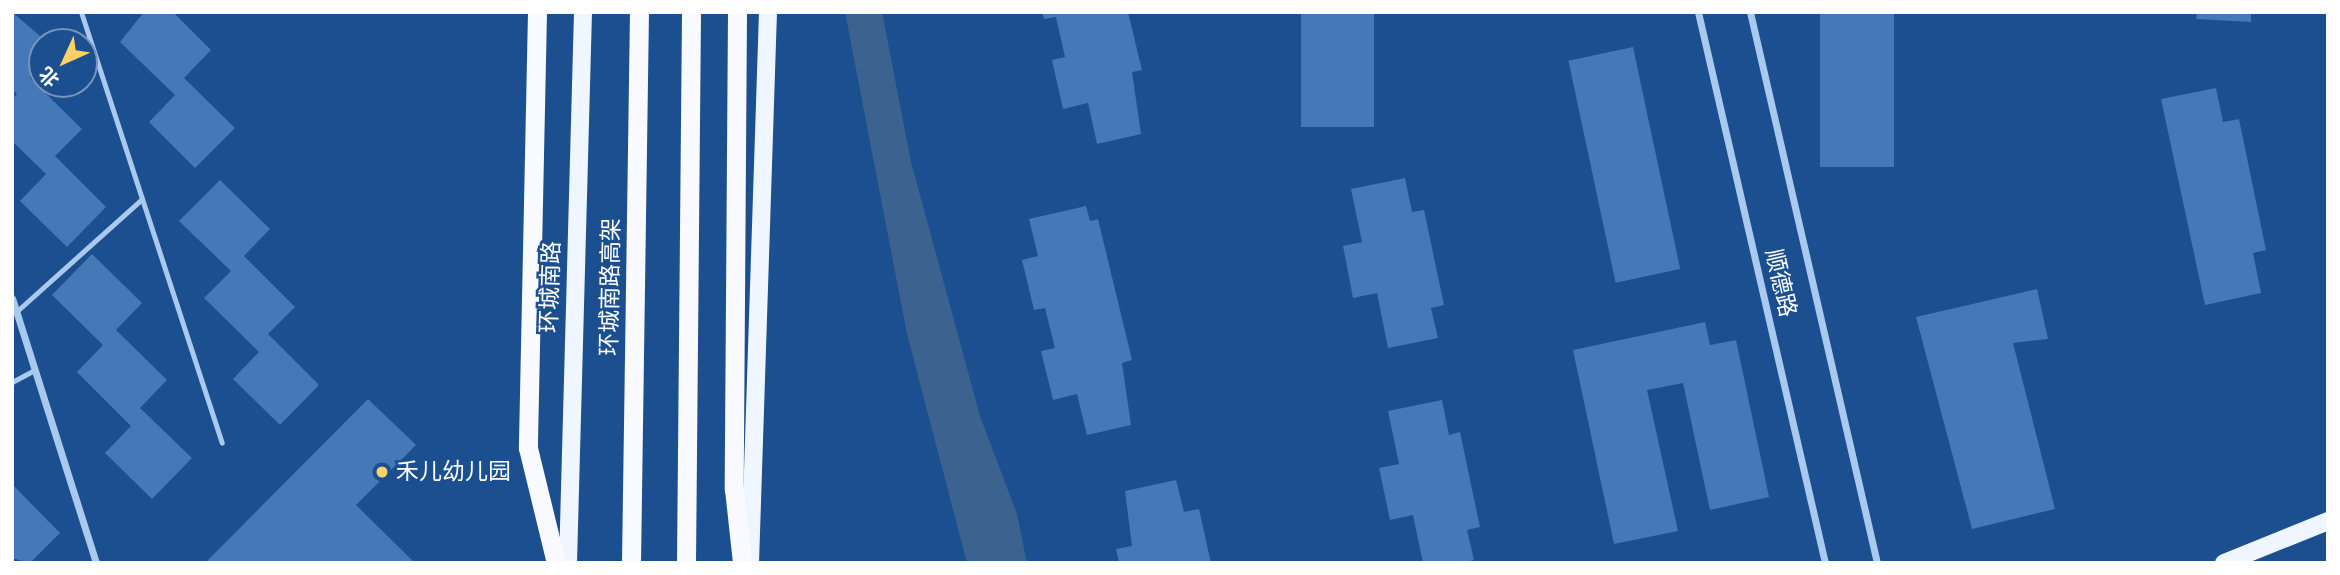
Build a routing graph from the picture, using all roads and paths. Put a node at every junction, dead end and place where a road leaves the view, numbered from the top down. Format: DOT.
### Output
graph roads {
  1 [pos="81,12"];
  2 [pos="537,12"];
  3 [pos="583,12"];
  4 [pos="639,12"];
  5 [pos="691,12"];
  6 [pos="737,12"];
  7 [pos="768,12"];
  8 [pos="1698,12"];
  9 [pos="1750,12"];
  10 [pos="142,199"];
  11 [pos="12,298"];
  12 [pos="16,311"];
  13 [pos="35,370"];
  14 [pos="12,382"];
  15 [pos="222,443"];
  16 [pos="2328,522"];
  17 [pos="96,563"];
  18 [pos="556,563"];
  19 [pos="568,563"];
  20 [pos="631,563"];
  21 [pos="686,563"];
  22 [pos="742,563"];
  23 [pos="750,563"];
  24 [pos="1825,563"];
  25 [pos="1877,563"];
  26 [pos="2224,563"];
  1 -- 10 [label="lane"];
  2 -- 18 [label="highway"];
  3 -- 19 [label="main road, 环城南路"];
  4 -- 20 [label="highway, 环城南路高架"];
  5 -- 21 [label="highway"];
  6 -- 22 [label="highway"];
  7 -- 23 [label="main road"];
  8 -- 24 [label="street, 顺德路"];
  9 -- 25 [label="street, 顺德路"];
  10 -- 12 [label="lane"];
  10 -- 15 [label="lane"];
  11 -- 12 [label="street"];
  12 -- 13 [label="street"];
  13 -- 14 [label="lane"];
  13 -- 17 [label="street"];
  16 -- 26 [label="main road"];
}
